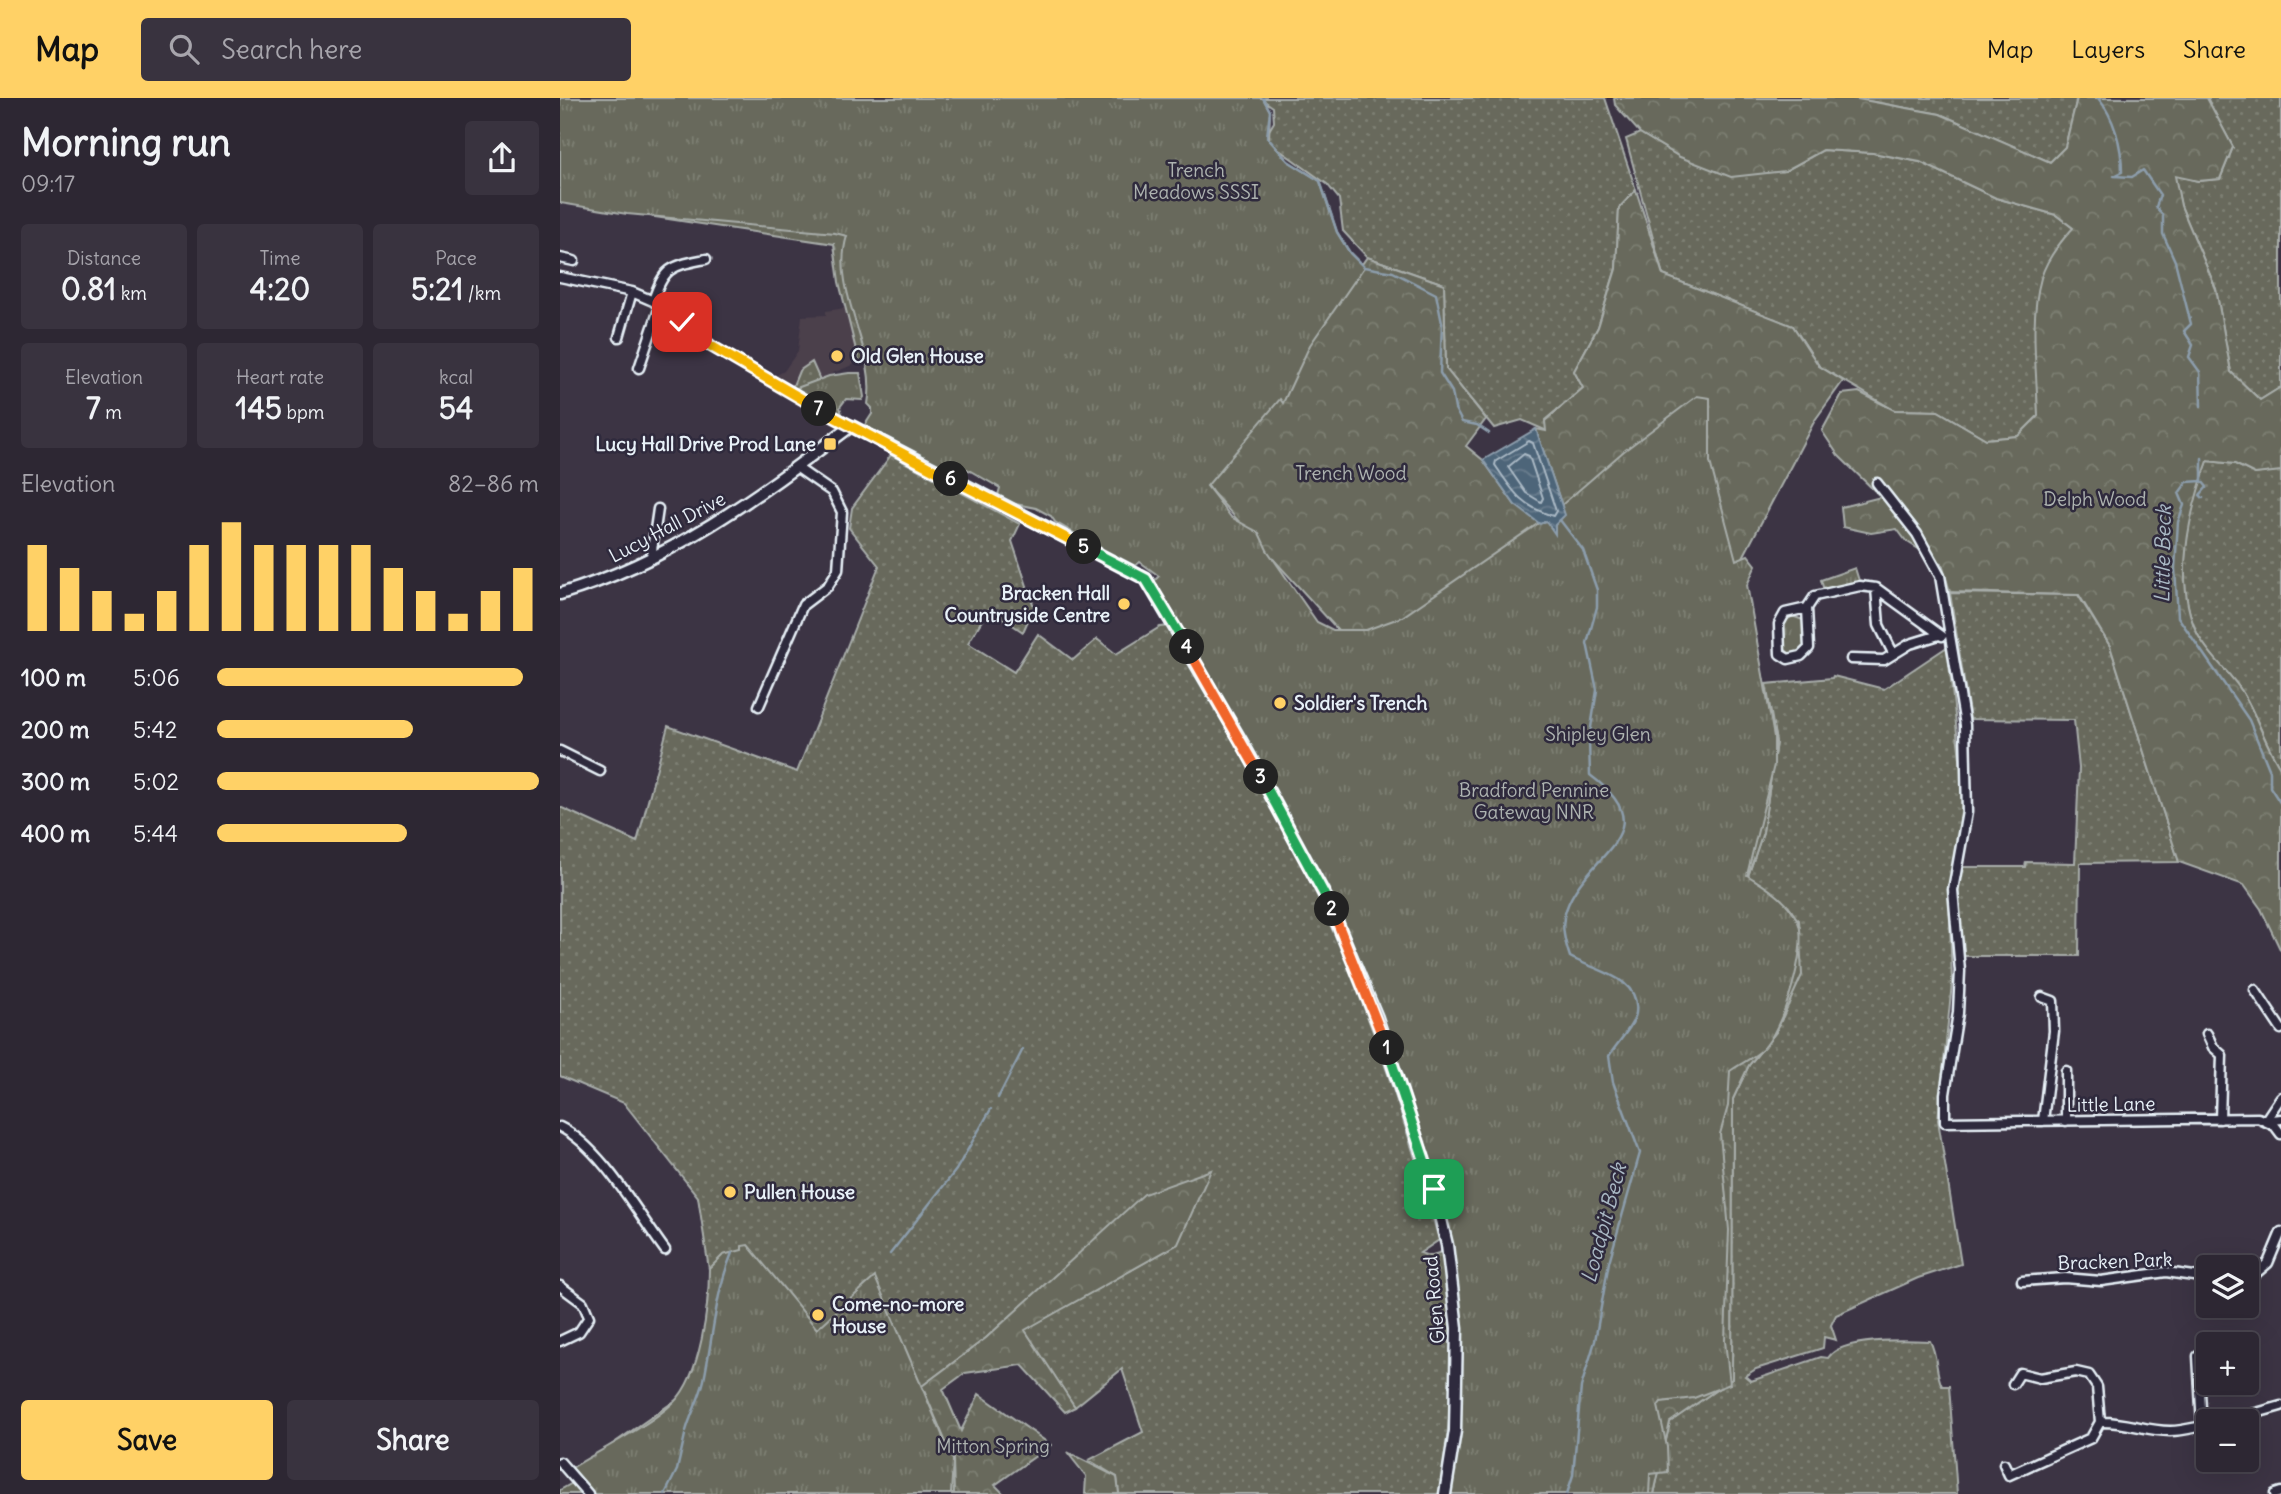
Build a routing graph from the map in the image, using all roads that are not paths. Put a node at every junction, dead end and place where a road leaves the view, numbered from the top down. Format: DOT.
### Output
graph roads {
  1 [pos="560,258"];
  2 [pos="706,259"];
  3 [pos="574,261"];
  4 [pos="560,278"];
  5 [pos="632,292"];
  6 [pos="656,303"];
  7 [pos="619,337"];
  8 [pos="639,368"];
  9 [pos="850,426"];
  10 [pos="796,467"];
  11 [pos="1877,483"];
  12 [pos="658,509"];
  13 [pos="651,557"];
  14 [pos="1876,588"];
  15 [pos="560,594"];
  16 [pos="1807,608"];
  17 [pos="1940,635"];
  18 [pos="1951,641"];
  19 [pos="1893,653"];
  20 [pos="1851,659"];
  21 [pos="759,706"];
  22 [pos="560,751"];
  23 [pos="600,771"];
  24 [pos="2255,990"];
  25 [pos="2042,998"];
  26 [pos="2281,1029"];
  27 [pos="2207,1034"];
  28 [pos="2066,1071"];
  29 [pos="2281,1097"];
  30 [pos="2220,1119"];
  31 [pos="2043,1121"];
  32 [pos="2066,1121"];
  33 [pos="2265,1121"];
  34 [pos="2278,1122"];
  35 [pos="560,1128"];
  36 [pos="2281,1134"];
  37 [pos="2281,1232"];
  38 [pos="665,1250"];
  39 [pos="2259,1271"];
  40 [pos="2196,1277"];
  41 [pos="2022,1281"];
  42 [pos="560,1286"];
  43 [pos="560,1340"];
  44 [pos="2012,1366"];
  45 [pos="2020,1373"];
  46 [pos="2013,1384"];
  47 [pos="2281,1406"];
  48 [pos="2259,1412"];
  49 [pos="2100,1422"];
  50 [pos="2196,1427"];
  51 [pos="560,1462"];
  52 [pos="2004,1464"];
  53 [pos="2281,1492"];
  54 [pos="588,1494"];
  55 [pos="1445,1494"];
  56 [pos="2275,1494"];
  1 -- 3 [label="street"];
  2 -- 6 [label="street"];
  4 -- 5 [label="street"];
  5 -- 6 [label="street"];
  5 -- 7 [label="street"];
  6 -- 8 [label="street"];
  6 -- 9 [label="street"];
  9 -- 10 [label="street, Lucy Hall Drive"];
  9 -- 55 [label="street, Glen Road"];
  10 -- 13 [label="street, Lucy Hall Drive"];
  10 -- 21 [label="street"];
  11 -- 18 [label="street"];
  12 -- 13 [label="street"];
  13 -- 15 [label="street, Lucy Hall Drive"];
  14 -- 16 [label="street"];
  14 -- 17 [label="street"];
  14 -- 19 [label="street"];
  16 -- 16 [label="street"];
  17 -- 18 [label="street"];
  17 -- 19 [label="street"];
  18 -- 31 [label="street, Little Lane"];
  19 -- 20 [label="street"];
  22 -- 23 [label="street"];
  24 -- 26 [label="street"];
  25 -- 31 [label="street"];
  27 -- 30 [label="street"];
  28 -- 32 [label="street"];
  29 -- 33 [label="street"];
  30 -- 32 [label="street, Little Lane"];
  30 -- 33 [label="street, Little Lane"];
  31 -- 32 [label="street, Little Lane"];
  33 -- 34 [label="street, Little Lane"];
  34 -- 36 [label="street"];
  35 -- 38 [label="street"];
  37 -- 39 [label="street"];
  40 -- 41 [label="street, Bracken Park"];
  42 -- 43 [label="street"];
  44 -- 45 [label="street"];
  45 -- 46 [label="street"];
  45 -- 49 [label="street"];
  47 -- 48 [label="street"];
  49 -- 50 [label="street"];
  49 -- 52 [label="street"];
  51 -- 54 [label="street"];
  53 -- 56 [label="street"];
}
